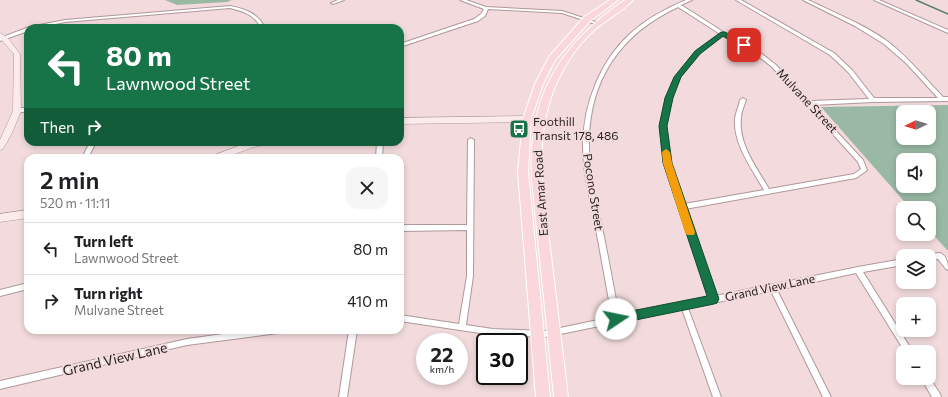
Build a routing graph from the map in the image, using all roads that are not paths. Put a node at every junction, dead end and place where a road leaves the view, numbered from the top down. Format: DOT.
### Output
graph roads {
  1 [pos="342,0"];
  2 [pos="462,0"];
  3 [pos="615,0"];
  4 [pos="630,0"];
  5 [pos="690,0"];
  6 [pos="738,0"];
  7 [pos="805,0"];
  8 [pos="876,0"];
  9 [pos="333,4"];
  10 [pos="678,5"];
  11 [pos="486,8"];
  12 [pos="587,19"];
  13 [pos="597,23"];
  14 [pos="50,24"];
  15 [pos="262,24"];
  16 [pos="24,30"];
  17 [pos="948,32"];
  18 [pos="723,34"];
  19 [pos="2,38"];
  20 [pos="404,45"];
  21 [pos="945,99"];
  22 [pos="743,100"];
  23 [pos="873,100"];
  24 [pos="810,103"];
  25 [pos="24,110"];
  26 [pos="17,111"];
  27 [pos="527,119"];
  28 [pos="404,121"];
  29 [pos="540,121"];
  30 [pos="471,140"];
  31 [pos="0,146"];
  32 [pos="246,146"];
  33 [pos="225,154"];
  34 [pos="767,191"];
  35 [pos="681,207"];
  36 [pos="24,215"];
  37 [pos="0,218"];
  38 [pos="469,227"];
  39 [pos="404,228"];
  40 [pos="936,256"];
  41 [pos="896,263"];
  42 [pos="948,266"];
  43 [pos="858,270"];
  44 [pos="24,287"];
  45 [pos="773,288"];
  46 [pos="0,293"];
  47 [pos="714,299"];
  48 [pos="684,306"];
  49 [pos="404,319"];
  50 [pos="616,319"];
  51 [pos="462,328"];
  52 [pos="554,332"];
  53 [pos="248,334"];
  54 [pos="352,334"];
  55 [pos="537,334"];
  56 [pos="905,345"];
  57 [pos="929,385"];
  58 [pos="0,386"];
  59 [pos="343,397"];
  60 [pos="543,397"];
  61 [pos="561,397"];
  62 [pos="717,397"];
  63 [pos="827,397"];
  64 [pos="937,397"];
  1 -- 9 [label="street"];
  2 -- 11 [label="street"];
  3 -- 12 [label="main road, East Amar Road"];
  4 -- 13 [label="main road, East Amar Road"];
  5 -- 10 [label="street, Pocono Street"];
  6 -- 23 [label="street"];
  7 -- 21 [label="street"];
  8 -- 17 [label="street"];
  10 -- 18 [label="street, Mulvane Street"];
  10 -- 50 [label="street, Pocono Street"];
  11 -- 12 [label="street"];
  11 -- 20 [label="street"];
  12 -- 13 [label="street"];
  12 -- 27 [label="main road, East Amar Road"];
  13 -- 29 [label="main road, East Amar Road"];
  14 -- 15 [label="street"];
  16 -- 19 [label="street"];
  18 -- 24 [label="street, Mulvane Street"];
  18 -- 35 [label="street"];
  19 -- 26 [label="street"];
  21 -- 23 [label="street"];
  22 -- 34 [label="street"];
  23 -- 24 [label="street"];
  24 -- 34 [label="street, Mulvane Street"];
  25 -- 26 [label="street"];
  26 -- 31 [label="street"];
  27 -- 28 [label="street"];
  27 -- 29 [label="street"];
  27 -- 55 [label="main road, East Amar Road"];
  29 -- 52 [label="main road, East Amar Road"];
  30 -- 38 [label="street"];
  32 -- 33 [label="street"];
  34 -- 35 [label="street"];
  35 -- 47 [label="street"];
  36 -- 37 [label="street"];
  38 -- 39 [label="street"];
  38 -- 51 [label="street"];
  40 -- 42 [label="street"];
  41 -- 43 [label="street, Grand View Lane"];
  43 -- 45 [label="street, Grand View Lane"];
  43 -- 56 [label="street"];
  44 -- 46 [label="street"];
  45 -- 47 [label="street, Grand View Lane"];
  45 -- 63 [label="street"];
  47 -- 48 [label="street, Grand View Lane"];
  48 -- 50 [label="street, Grand View Lane"];
  48 -- 62 [label="street"];
  49 -- 51 [label="street, Grand View Lane"];
  50 -- 52 [label="street, Grand View Lane"];
  51 -- 55 [label="street, Grand View Lane"];
  52 -- 55 [label="street, Grand View Lane"];
  52 -- 61 [label="main road, East Amar Road"];
  53 -- 58 [label="street, Grand View Lane"];
  54 -- 59 [label="street"];
  55 -- 60 [label="main road, East Amar Road"];
  57 -- 64 [label="street"];
}
